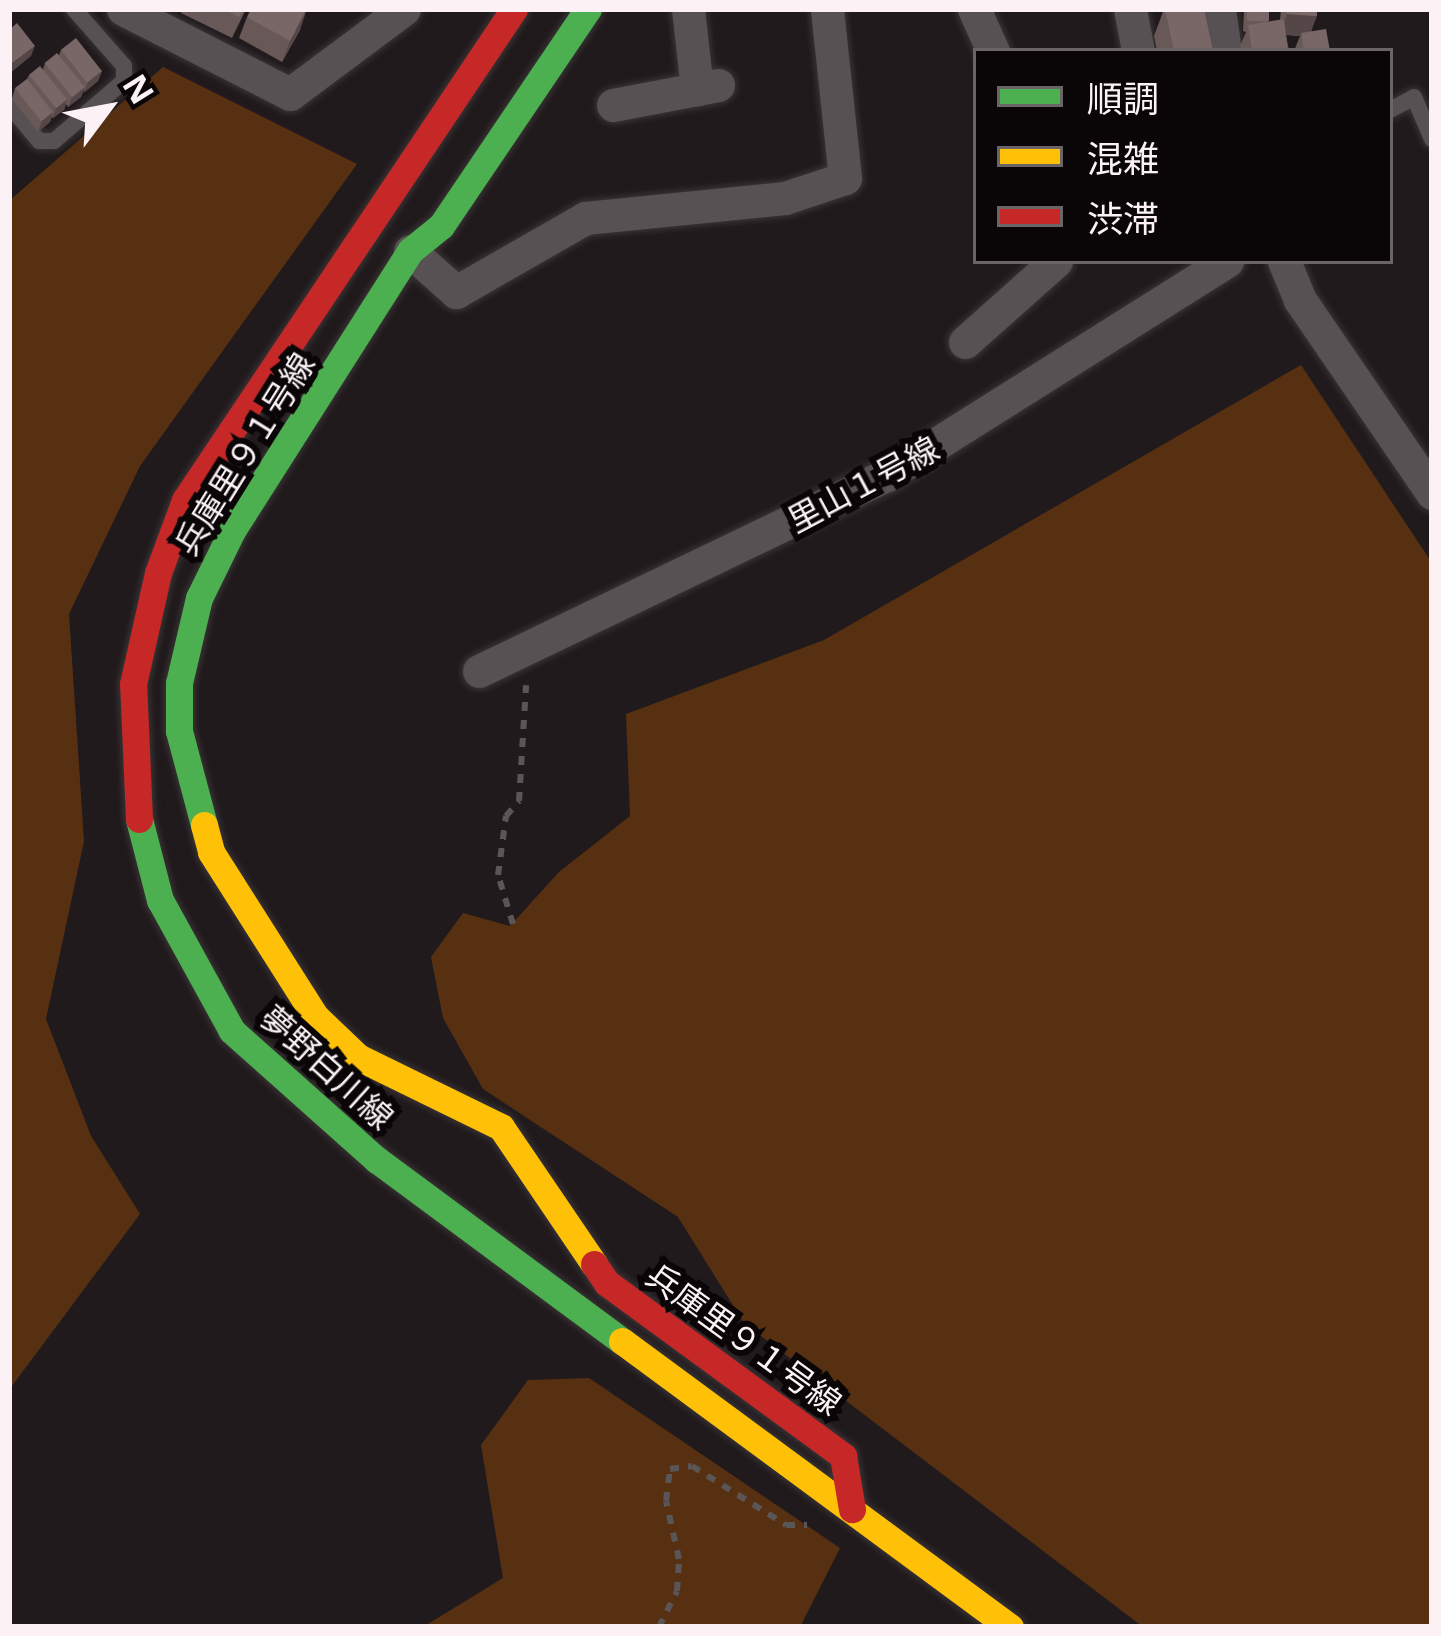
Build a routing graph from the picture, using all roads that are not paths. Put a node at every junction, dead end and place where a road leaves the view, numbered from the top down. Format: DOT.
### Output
graph roads {
  1 [pos="74,9"];
  2 [pos="404,9"];
  3 [pos="517,9"];
  4 [pos="588,9"];
  5 [pos="688,9"];
  6 [pos="827,9"];
  7 [pos="974,9"];
  8 [pos="1130,9"];
  9 [pos="1219,9"];
  10 [pos="133,12"];
  11 [pos="992,48"];
  12 [pos="1137,48"];
  13 [pos="1225,48"];
  14 [pos="613,105"];
  15 [pos="9,106"];
  16 [pos="1393,108"];
  17 [pos="1432,139"];
  18 [pos="410,251"];
  19 [pos="1053,264"];
  20 [pos="1222,264"];
  21 [pos="1285,264"];
  22 [pos="965,342"];
  23 [pos="218,450"];
  24 [pos="1426,484"];
  25 [pos="478,671"];
  26 [pos="843,1503"];
  27 [pos="1010,1627"];
  1 -- 15 [label="lane"];
  2 -- 10 [label="street"];
  3 -- 18 [label="street"];
  3 -- 23 [label="street, 夢野白川線"];
  4 -- 18 [label="street, 兵庫里９１号線"];
  5 -- 14 [label="street"];
  6 -- 18 [label="street"];
  7 -- 11 [label="street"];
  8 -- 12 [label="street"];
  9 -- 13 [label="street"];
  16 -- 17 [label="lane"];
  18 -- 23 [label="street"];
  18 -- 26 [label="street, 兵庫里９１号線"];
  19 -- 22 [label="street"];
  20 -- 25 [label="street, 里山１号線"];
  21 -- 24 [label="street"];
  23 -- 26 [label="street, 夢野白川線"];
  26 -- 27 [label="street, 夢野白川線"];
}
